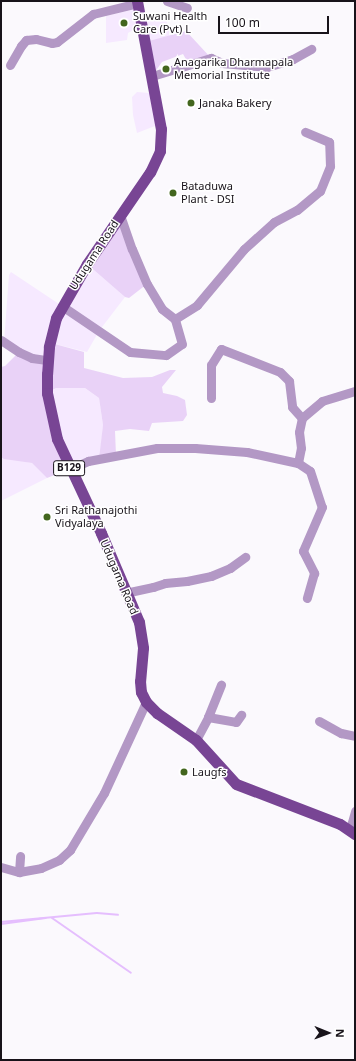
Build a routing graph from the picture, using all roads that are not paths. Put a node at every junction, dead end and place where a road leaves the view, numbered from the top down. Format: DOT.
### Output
graph roads {
  1 [pos="167,1"];
  2 [pos="138,2"];
  3 [pos="186,8"];
  4 [pos="312,49"];
  5 [pos="10,65"];
  6 [pos="152,76"];
  7 [pos="305,132"];
  8 [pos="120,215"];
  9 [pos="62,306"];
  10 [pos="175,319"];
  11 [pos="1,340"];
  12 [pos="48,360"];
  13 [pos="355,391"];
  14 [pos="211,398"];
  15 [pos="302,418"];
  16 [pos="298,463"];
  17 [pos="70,469"];
  18 [pos="245,557"];
  19 [pos="125,593"];
  20 [pos="307,598"];
  21 [pos="221,684"];
  22 [pos="146,702"];
  23 [pos="241,715"];
  24 [pos="208,717"];
  25 [pos="319,720"];
  26 [pos="355,736"];
  27 [pos="196,740"];
  28 [pos="355,811"];
  29 [pos="352,832"];
  30 [pos="20,856"];
  31 [pos="1,867"];
  32 [pos="19,872"];
  1 -- 3 [label="street"];
  2 -- 5 [label="street"];
  2 -- 6 [label="main road, Udugama Road / B129"];
  4 -- 6 [label="street"];
  6 -- 8 [label="main road, Udugama Road / B129"];
  7 -- 10 [label="street"];
  8 -- 9 [label="main road, Udugama Road / B129"];
  8 -- 10 [label="street"];
  9 -- 10 [label="street"];
  9 -- 12 [label="main road, Udugama Road / B129"];
  11 -- 12 [label="street"];
  12 -- 17 [label="main road, Udugama Road / B129"];
  13 -- 15 [label="street"];
  14 -- 15 [label="street"];
  15 -- 16 [label="street"];
  16 -- 17 [label="street"];
  16 -- 20 [label="street"];
  17 -- 19 [label="main road, Udugama Road / B129"];
  18 -- 19 [label="street"];
  19 -- 22 [label="main road, Udugama Road / B129"];
  21 -- 24 [label="street"];
  22 -- 27 [label="main road"];
  22 -- 32 [label="street"];
  23 -- 24 [label="street"];
  24 -- 27 [label="street"];
  25 -- 26 [label="street"];
  27 -- 29 [label="main road"];
  28 -- 29 [label="street"];
  30 -- 32 [label="street"];
  31 -- 32 [label="street"];
}
